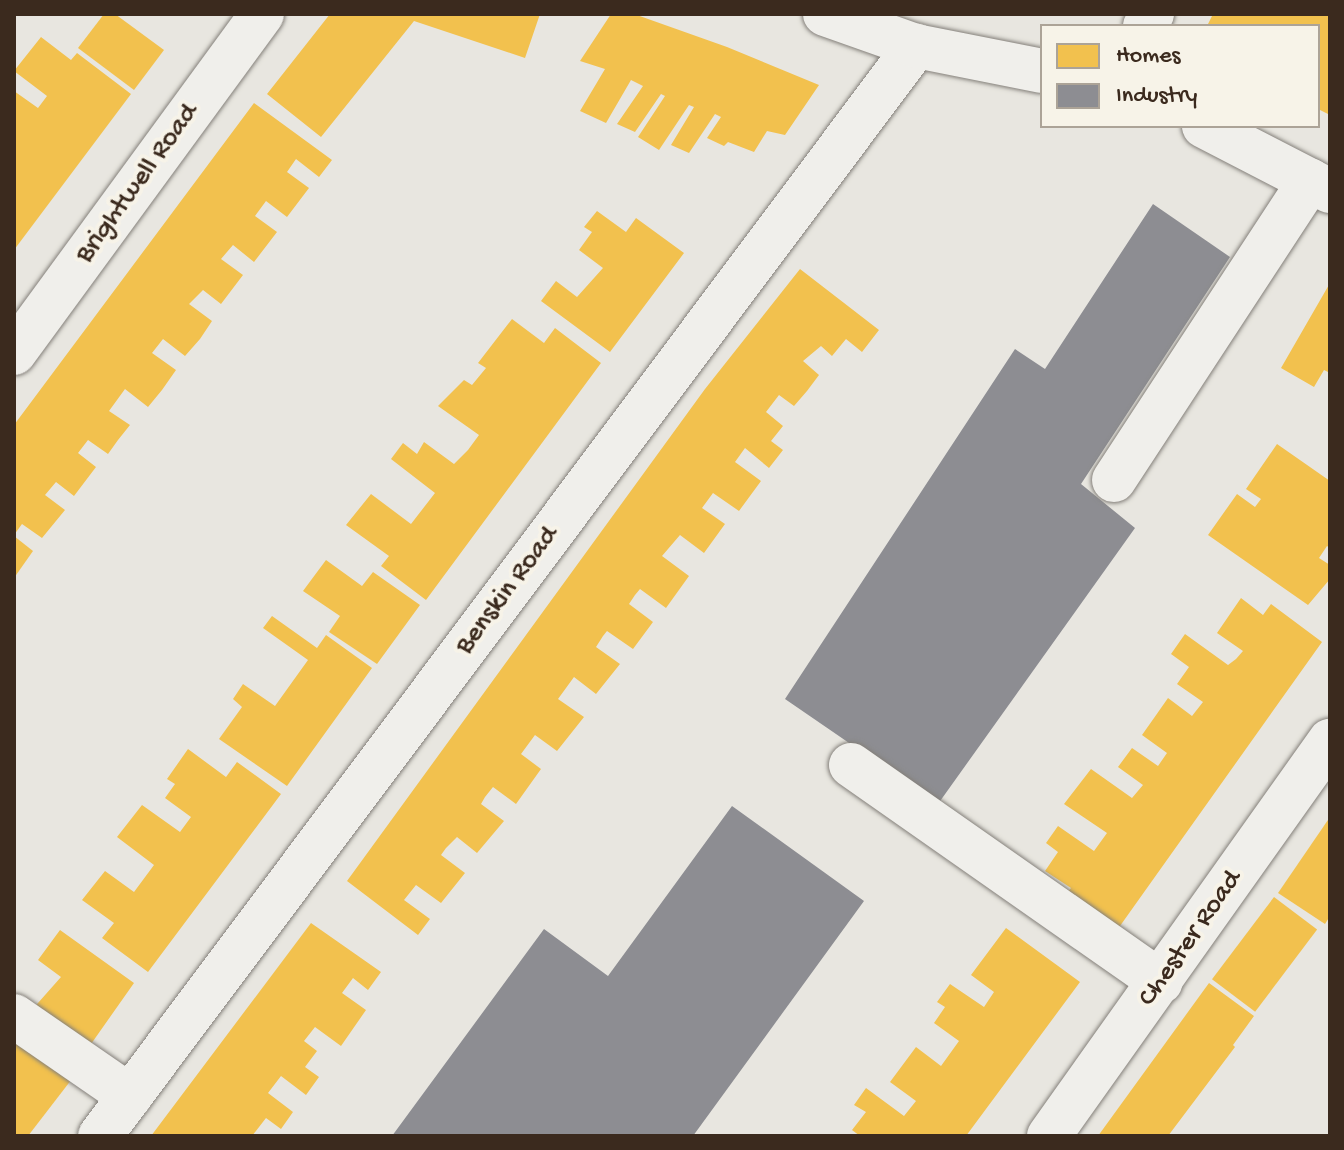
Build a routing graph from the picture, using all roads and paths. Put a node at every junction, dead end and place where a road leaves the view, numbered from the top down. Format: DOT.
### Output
graph roads {
  1 [pos="262,14"];
  2 [pos="825,14"];
  3 [pos="916,46"];
  4 [pos="1040,71"];
  5 [pos="1208,128"];
  6 [pos="1320,186"];
  7 [pos="14,353"];
  8 [pos="1114,480"];
  9 [pos="1330,741"];
  10 [pos="851,765"];
  11 [pos="1161,982"];
  12 [pos="14,1016"];
  13 [pos="130,1096"];
  14 [pos="100,1136"];
  15 [pos="1049,1136"];
  1 -- 7 [label="street, Brightwell Road"];
  2 -- 3 [label="street"];
  3 -- 4 [label="street"];
  3 -- 13 [label="street, Benskin Road"];
  5 -- 6 [label="street"];
  6 -- 8 [label="street"];
  9 -- 11 [label="street, Chester Road"];
  10 -- 11 [label="street"];
  11 -- 15 [label="street, Chester Road"];
  12 -- 13 [label="street"];
  13 -- 14 [label="street, Benskin Road"];
}
